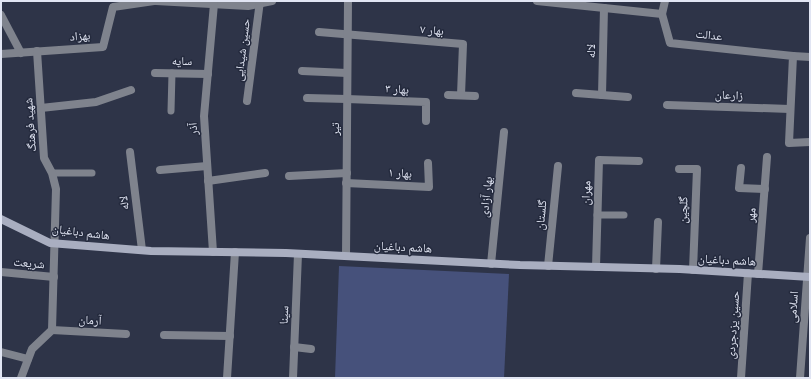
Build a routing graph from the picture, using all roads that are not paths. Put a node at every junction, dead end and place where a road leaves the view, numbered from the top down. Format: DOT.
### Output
graph roads {
  1 [pos="155,1"];
  2 [pos="272,1"];
  3 [pos="348,1"];
  4 [pos="537,1"];
  5 [pos="665,1"];
  6 [pos="177,2"];
  7 [pos="260,2"];
  8 [pos="236,3"];
  9 [pos="214,4"];
  10 [pos="604,8"];
  11 [pos="662,14"];
  12 [pos="1,15"];
  13 [pos="319,32"];
  14 [pos="348,34"];
  15 [pos="37,52"];
  16 [pos="22,53"];
  17 [pos="1,54"];
  18 [pos="793,56"];
  19 [pos="810,57"];
  20 [pos="302,71"];
  21 [pos="155,73"];
  22 [pos="172,73"];
  23 [pos="347,73"];
  24 [pos="208,74"];
  25 [pos="131,90"];
  26 [pos="576,93"];
  27 [pos="448,95"];
  28 [pos="461,95"];
  29 [pos="602,95"];
  30 [pos="475,96"];
  31 [pos="628,97"];
  32 [pos="307,98"];
  33 [pos="347,99"];
  34 [pos="247,101"];
  35 [pos="667,105"];
  36 [pos="41,108"];
  37 [pos="790,109"];
  38 [pos="171,111"];
  39 [pos="426,121"];
  40 [pos="504,132"];
  41 [pos="810,142"];
  42 [pos="130,152"];
  43 [pos="767,157"];
  44 [pos="639,161"];
  45 [pos="428,163"];
  46 [pos="207,166"];
  47 [pos="558,166"];
  48 [pos="741,168"];
  49 [pos="679,169"];
  50 [pos="160,170"];
  51 [pos="52,173"];
  52 [pos="92,173"];
  53 [pos="265,173"];
  54 [pos="347,173"];
  55 [pos="289,176"];
  56 [pos="208,181"];
  57 [pos="346,182"];
  58 [pos="765,189"];
  59 [pos="597,215"];
  60 [pos="624,215"];
  61 [pos="1,219"];
  62 [pos="658,222"];
  63 [pos="810,238"];
  64 [pos="56,243"];
  65 [pos="142,250"];
  66 [pos="213,252"];
  67 [pos="236,252"];
  68 [pos="298,254"];
  69 [pos="346,256"];
  70 [pos="809,260"];
  71 [pos="491,264"];
  72 [pos="548,266"];
  73 [pos="596,267"];
  74 [pos="656,269"];
  75 [pos="693,270"];
  76 [pos="1,272"];
  77 [pos="748,273"];
  78 [pos="758,274"];
  79 [pos="54,277"];
  80 [pos="809,277"];
  81 [pos="52,330"];
  82 [pos="126,334"];
  83 [pos="164,335"];
  84 [pos="230,336"];
  85 [pos="807,341"];
  86 [pos="294,347"];
  87 [pos="311,349"];
  88 [pos="1,352"];
  89 [pos="28,360"];
  90 [pos="22,378"];
  91 [pos="227,378"];
  92 [pos="293,378"];
  93 [pos="741,378"];
  94 [pos="800,378"];
  1 -- 6 [label="street, بهزاد"];
  1 -- 15 [label="street, بهزاد"];
  2 -- 7 [label="street"];
  3 -- 14 [label="street, تیر"];
  4 -- 10 [label="street"];
  5 -- 11 [label="street"];
  6 -- 9 [label="street, بهزاد"];
  7 -- 8 [label="street"];
  7 -- 34 [label="street, حسین شیدایی"];
  8 -- 9 [label="street, بهزاد"];
  9 -- 24 [label="street, آذر"];
  10 -- 11 [label="street"];
  10 -- 29 [label="street, لاله"];
  11 -- 18 [label="street, عدالت"];
  12 -- 16 [label="street"];
  13 -- 14 [label="street"];
  14 -- 23 [label="street, تیر"];
  14 -- 28 [label="street, بهار ۷"];
  15 -- 16 [label="street, بهزاد"];
  15 -- 36 [label="street, شهید فرهنگ"];
  16 -- 17 [label="street, بهزاد"];
  18 -- 19 [label="street"];
  18 -- 37 [label="street"];
  20 -- 23 [label="street"];
  21 -- 22 [label="street, سایه"];
  22 -- 24 [label="street, سایه"];
  22 -- 38 [label="lane"];
  23 -- 33 [label="street, تیر"];
  24 -- 46 [label="street, آذر"];
  25 -- 36 [label="street"];
  26 -- 29 [label="street"];
  27 -- 28 [label="street"];
  28 -- 30 [label="street"];
  29 -- 31 [label="street"];
  32 -- 33 [label="street"];
  33 -- 39 [label="street, بهار ۳"];
  33 -- 54 [label="street, تیر"];
  35 -- 37 [label="street, زارعان"];
  36 -- 51 [label="street, شهید فرهنگ"];
  37 -- 41 [label="street"];
  40 -- 71 [label="street, بهار آزادی"];
  42 -- 65 [label="street, لاله"];
  43 -- 58 [label="street, مهر"];
  44 -- 59 [label="street, مهران"];
  45 -- 57 [label="street, بهار ۱"];
  46 -- 50 [label="street"];
  46 -- 56 [label="street, آذر"];
  47 -- 72 [label="street, گلستان"];
  48 -- 58 [label="street"];
  49 -- 75 [label="street, گلچین"];
  51 -- 52 [label="lane"];
  51 -- 64 [label="street, شهید فرهنگ"];
  53 -- 56 [label="street"];
  54 -- 55 [label="street"];
  54 -- 57 [label="street, تیر"];
  56 -- 66 [label="street, آذر"];
  57 -- 69 [label="street, تیر"];
  58 -- 78 [label="street, مهر"];
  59 -- 60 [label="lane"];
  59 -- 73 [label="street, مهران"];
  61 -- 64 [label="street, هاشم دباغیان"];
  62 -- 74 [label="street"];
  63 -- 70 [label="street, اسلامی"];
  64 -- 65 [label="street, هاشم دباغیان"];
  64 -- 79 [label="street, شهید فرهنگ"];
  65 -- 66 [label="street, هاشم دباغیان"];
  66 -- 67 [label="street, هاشم دباغیان"];
  67 -- 68 [label="street, هاشم دباغیان"];
  67 -- 84 [label="street"];
  68 -- 69 [label="street, هاشم دباغیان"];
  68 -- 86 [label="street, سینا"];
  69 -- 71 [label="street, هاشم دباغیان"];
  70 -- 80 [label="street, اسلامی"];
  71 -- 72 [label="street, هاشم دباغیان"];
  72 -- 73 [label="street, هاشم دباغیان"];
  73 -- 74 [label="street, هاشم دباغیان"];
  74 -- 75 [label="street, هاشم دباغیان"];
  75 -- 77 [label="street, هاشم دباغیان"];
  76 -- 79 [label="street, شریعت"];
  77 -- 78 [label="street, هاشم دباغیان"];
  77 -- 93 [label="street, حسین یزدجردی"];
  78 -- 80 [label="street, هاشم دباغیان"];
  79 -- 81 [label="street, شهید فرهنگ"];
  80 -- 85 [label="street, اسلامی"];
  81 -- 82 [label="street, آرمان"];
  81 -- 89 [label="street"];
  83 -- 84 [label="street"];
  84 -- 91 [label="street"];
  85 -- 94 [label="street, اسلامی"];
  86 -- 87 [label="street"];
  86 -- 92 [label="street, سینا"];
  88 -- 89 [label="street"];
  89 -- 90 [label="street"];
}
